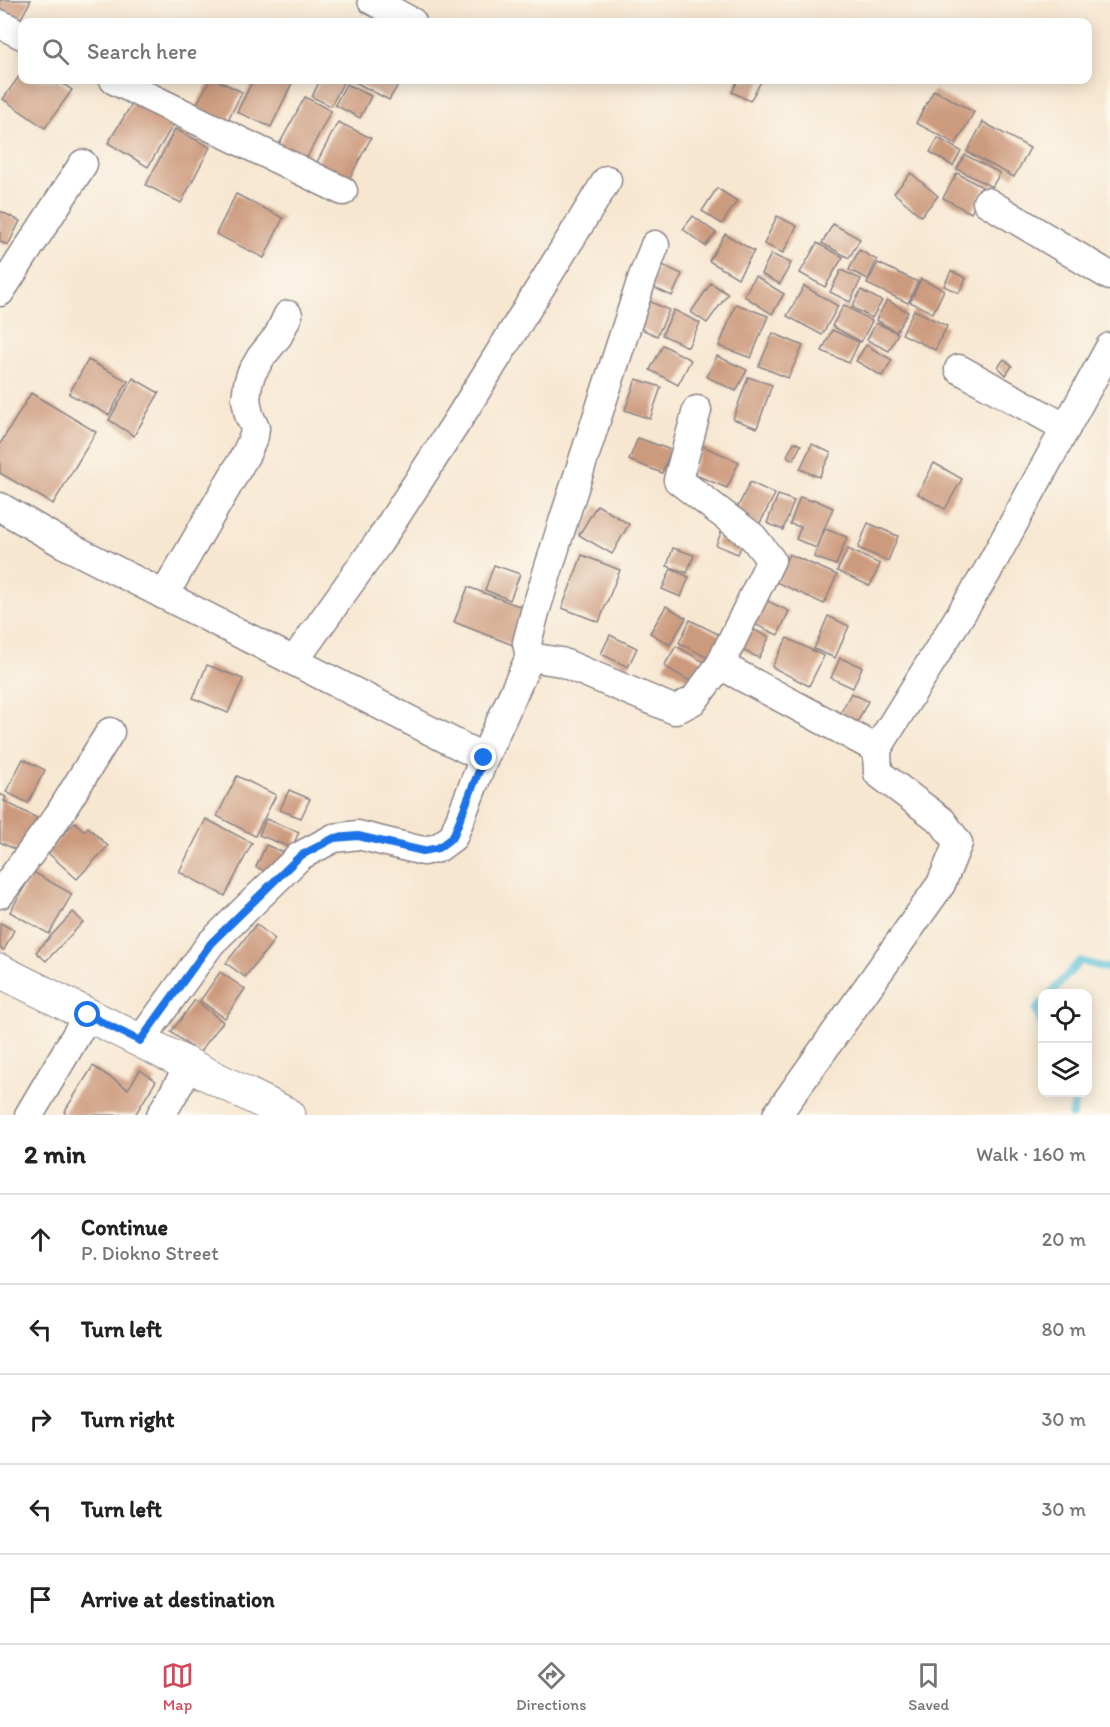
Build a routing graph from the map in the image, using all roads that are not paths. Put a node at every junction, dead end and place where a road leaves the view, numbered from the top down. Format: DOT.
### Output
graph roads {
  1 [pos="372,0"];
  2 [pos="405,18"];
  3 [pos="0,24"];
  4 [pos="18,33"];
  5 [pos="122,84"];
  6 [pos="83,164"];
  7 [pos="608,180"];
  8 [pos="343,191"];
  9 [pos="987,202"];
  10 [pos="655,245"];
  11 [pos="1110,276"];
  12 [pos="0,292"];
  13 [pos="288,315"];
  14 [pos="1110,347"];
  15 [pos="959,369"];
  16 [pos="697,410"];
  17 [pos="1066,428"];
  18 [pos="0,507"];
  19 [pos="164,595"];
  20 [pos="530,657"];
  21 [pos="294,662"];
  22 [pos="720,665"];
  23 [pos="110,732"];
  24 [pos="877,749"];
  25 [pos="484,758"];
  26 [pos="0,894"];
  27 [pos="0,971"];
  28 [pos="88,1015"];
  29 [pos="140,1041"];
  30 [pos="190,1065"];
  31 [pos="29,1115"];
  32 [pos="161,1115"];
  33 [pos="289,1115"];
  34 [pos="777,1115"];
  1 -- 2 [label="street"];
  3 -- 4 [label="street"];
  5 -- 8 [label="street"];
  6 -- 12 [label="street"];
  7 -- 21 [label="street"];
  9 -- 11 [label="street"];
  10 -- 20 [label="street"];
  13 -- 19 [label="street"];
  14 -- 17 [label="street"];
  15 -- 17 [label="street"];
  16 -- 22 [label="street"];
  17 -- 24 [label="street"];
  18 -- 19 [label="street"];
  19 -- 21 [label="street"];
  20 -- 22 [label="street"];
  20 -- 25 [label="street"];
  21 -- 25 [label="street"];
  22 -- 24 [label="street"];
  23 -- 26 [label="street"];
  24 -- 34 [label="street"];
  25 -- 29 [label="street"];
  27 -- 28 [label="main road"];
  28 -- 29 [label="main road"];
  28 -- 31 [label="street"];
  29 -- 30 [label="main road"];
  30 -- 32 [label="street"];
  30 -- 33 [label="main road"];
}
